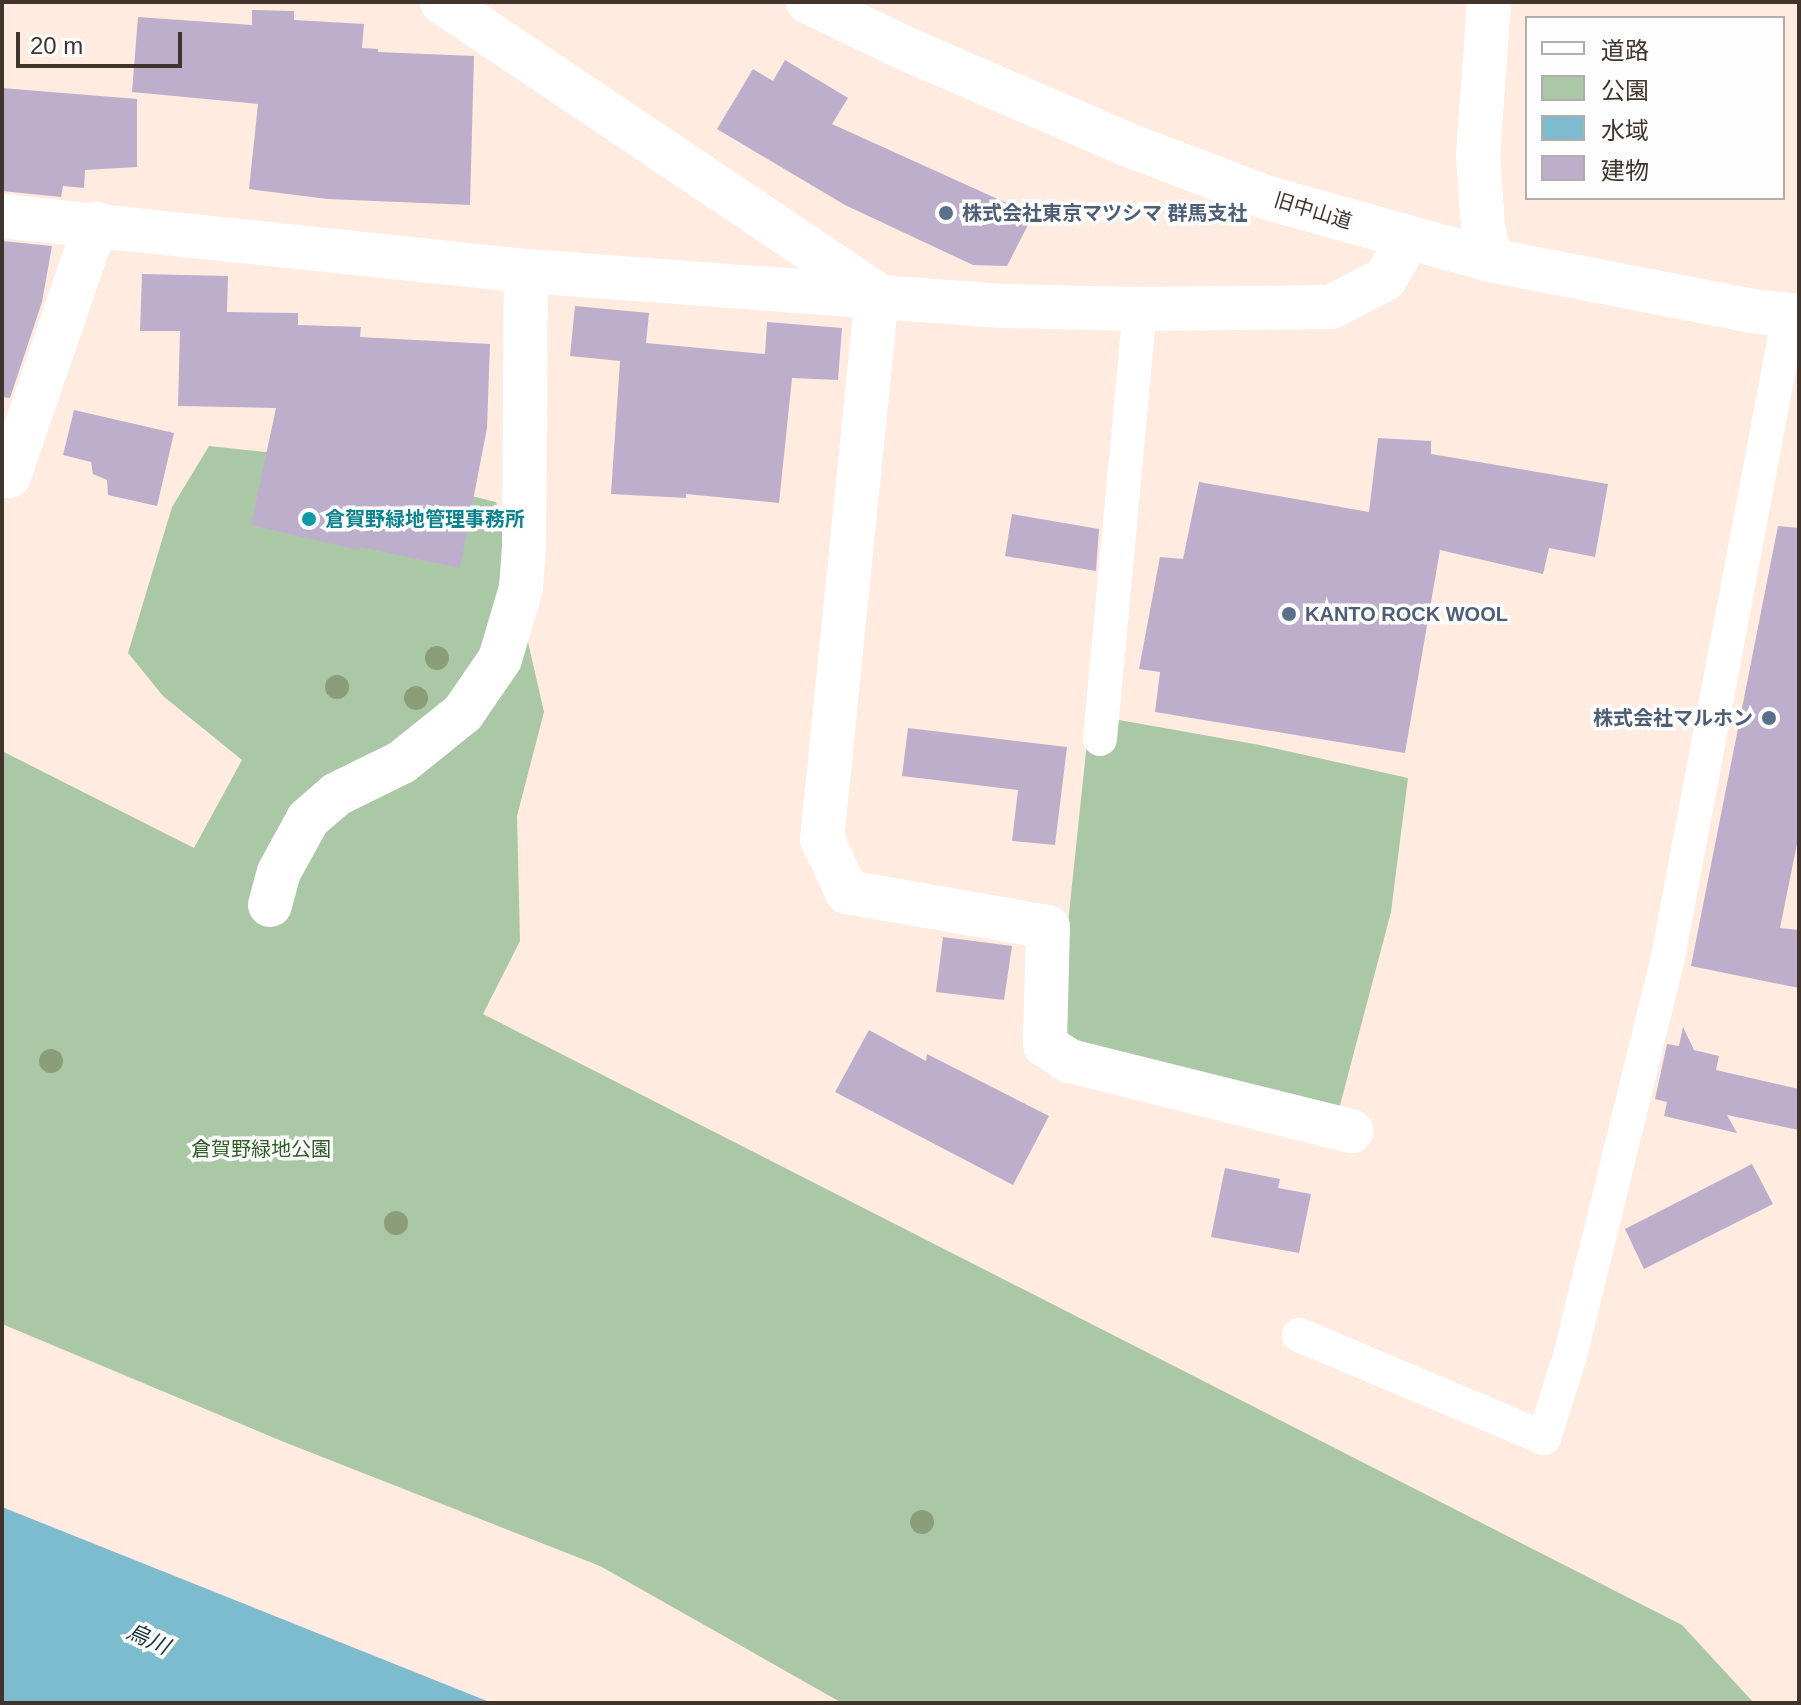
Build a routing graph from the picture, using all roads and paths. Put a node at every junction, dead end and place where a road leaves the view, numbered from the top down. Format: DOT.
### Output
graph roads {
  1 [pos="442,2"];
  2 [pos="808,2"];
  3 [pos="1489,2"];
  4 [pos="2,216"];
  5 [pos="96,224"];
  6 [pos="1408,240"];
  7 [pos="1490,260"];
  8 [pos="526,271"];
  9 [pos="877,295"];
  10 [pos="1140,309"];
  11 [pos="1794,315"];
  12 [pos="2,476"];
  13 [pos="1100,739"];
  14 [pos="270,905"];
  15 [pos="1351,1131"];
  16 [pos="1299,1335"];
  1 -- 9 [label="street"];
  2 -- 6 [label="street, 旧中山道"];
  3 -- 7 [label="street"];
  4 -- 5 [label="street"];
  5 -- 8 [label="street"];
  5 -- 12 [label="street"];
  6 -- 7 [label="street, 旧中山道"];
  6 -- 10 [label="street"];
  7 -- 11 [label="street, 旧中山道"];
  8 -- 9 [label="street"];
  8 -- 14 [label="street"];
  9 -- 10 [label="street"];
  9 -- 15 [label="street"];
  10 -- 13 [label="lane"];
  11 -- 16 [label="lane"];
}
